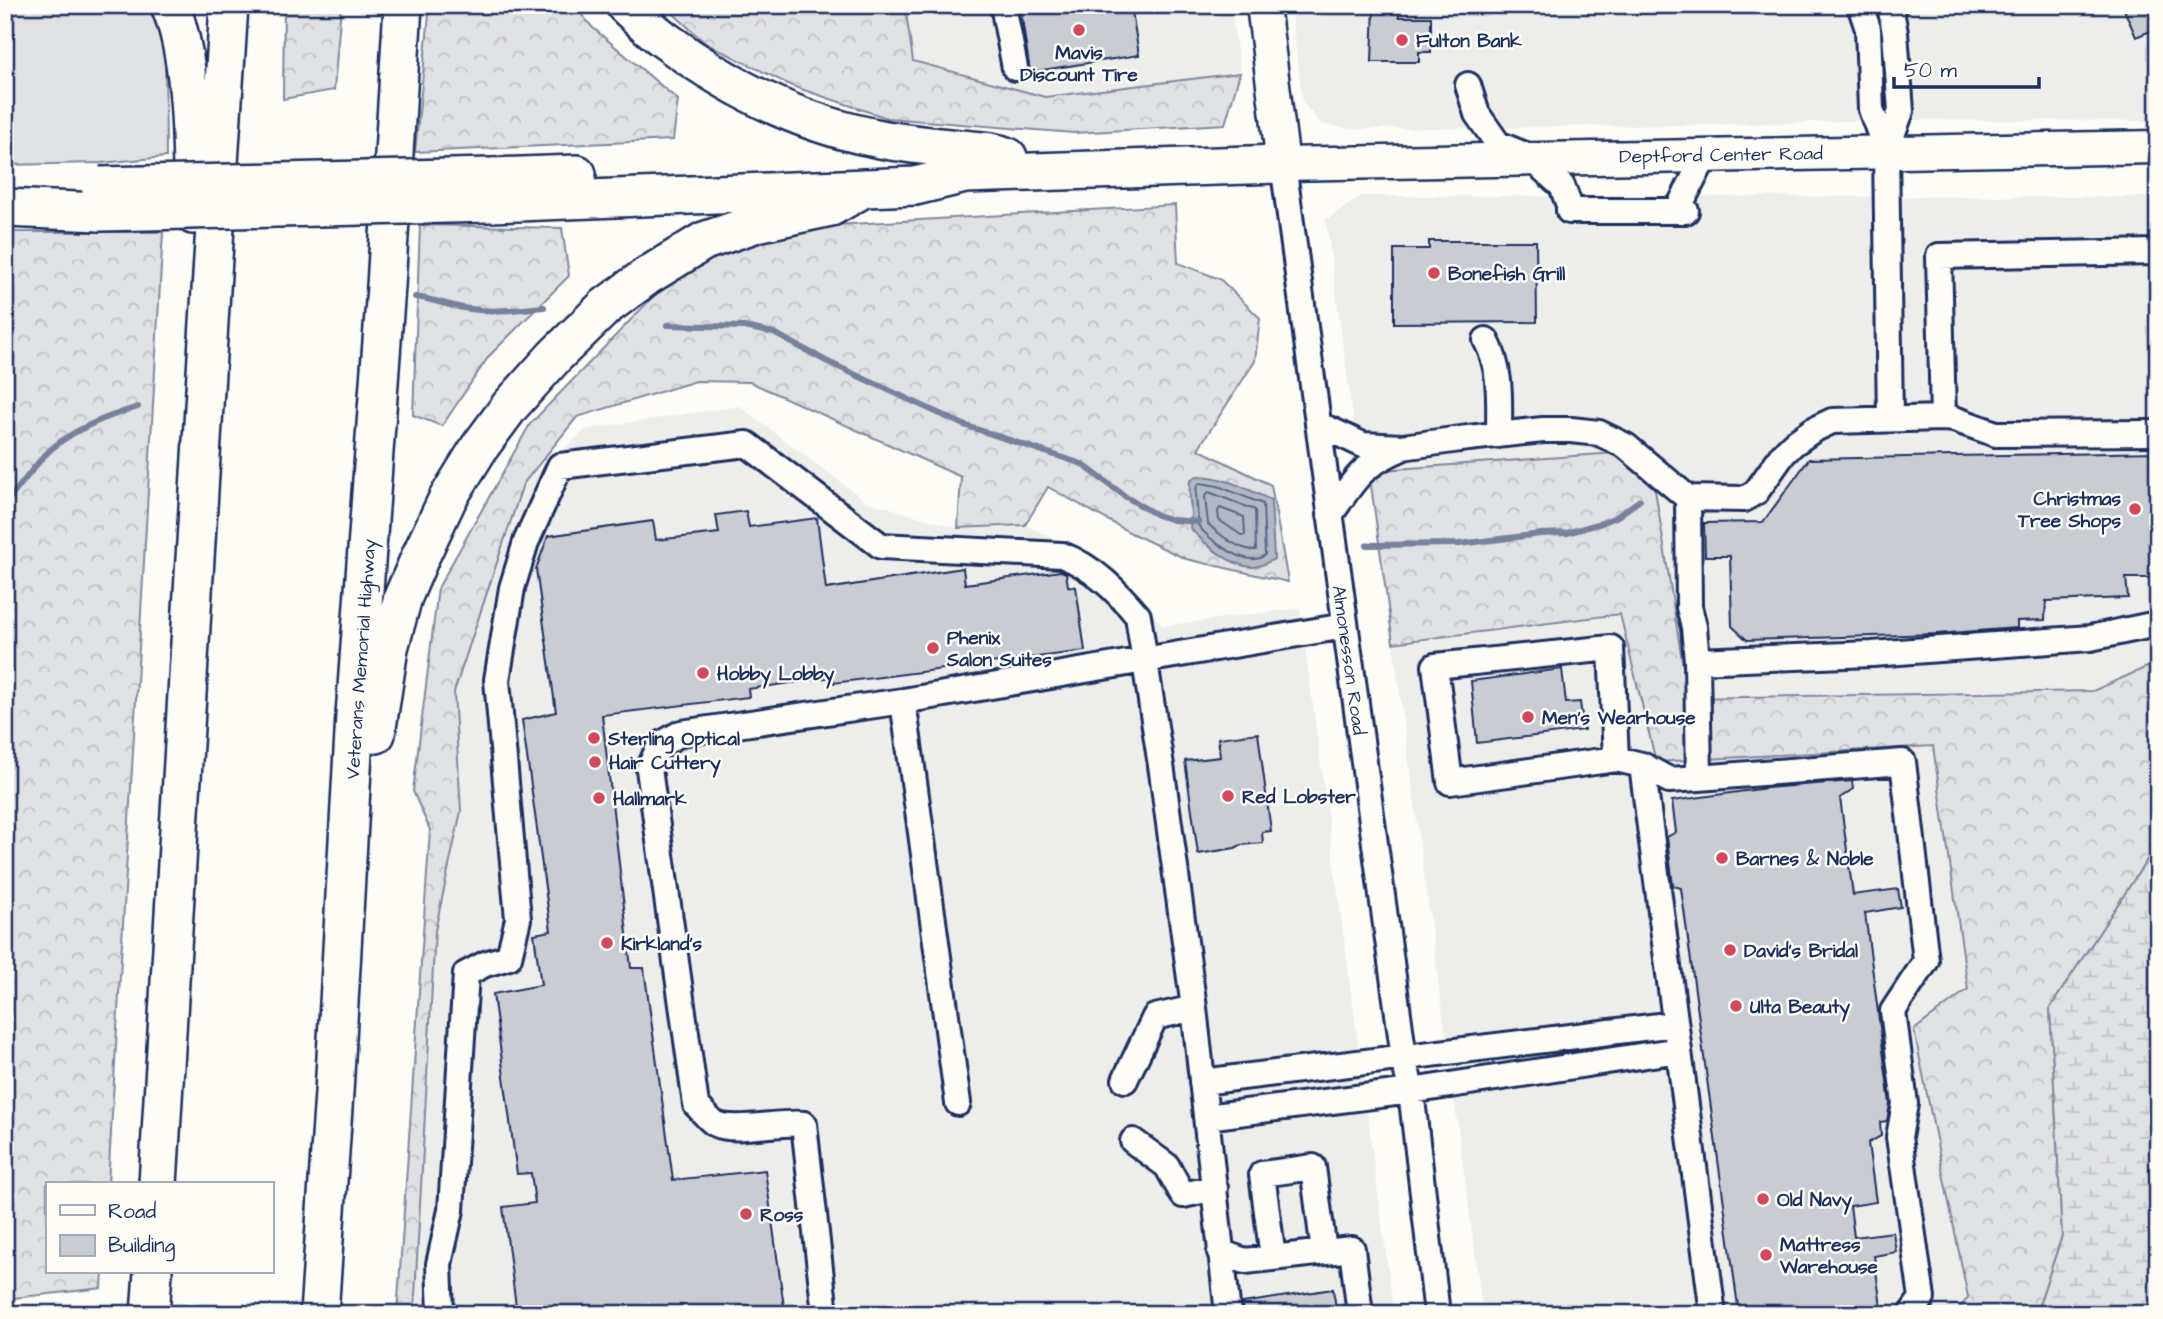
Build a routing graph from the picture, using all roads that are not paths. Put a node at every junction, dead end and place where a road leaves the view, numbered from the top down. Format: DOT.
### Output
graph roads {
  1 [pos="170,5"];
  2 [pos="229,5"];
  3 [pos="403,5"];
  4 [pos="625,5"];
  5 [pos="1003,5"];
  6 [pos="1263,5"];
  7 [pos="1860,5"];
  8 [pos="1890,5"];
  9 [pos="1015,68"];
  10 [pos="1468,85"];
  11 [pos="2158,147"];
  12 [pos="1886,151"];
  13 [pos="1706,154"];
  14 [pos="1530,157"];
  15 [pos="1283,163"];
  16 [pos="1045,172"];
  17 [pos="965,174"];
  18 [pos="5,185"];
  19 [pos="864,188"];
  20 [pos="492,190"];
  21 [pos="101,199"];
  22 [pos="5,208"];
  23 [pos="2158,251"];
  24 [pos="209,322"];
  25 [pos="1486,340"];
  26 [pos="1943,418"];
  27 [pos="1890,419"];
  28 [pos="1318,424"];
  29 [pos="2158,433"];
  30 [pos="1499,435"];
  31 [pos="1402,447"];
  32 [pos="1688,498"];
  33 [pos="1331,515"];
  34 [pos="2158,622"];
  35 [pos="1345,626"];
  36 [pos="1145,659"];
  37 [pos="1697,661"];
  38 [pos="903,701"];
  39 [pos="1616,759"];
  40 [pos="1642,765"];
  41 [pos="1699,778"];
  42 [pos="1194,1008"];
  43 [pos="1675,1024"];
  44 [pos="1679,1050"];
  45 [pos="1404,1058"];
  46 [pos="1125,1080"];
  47 [pos="1202,1082"];
  48 [pos="1410,1091"];
  49 [pos="334,1093"];
  50 [pos="958,1103"];
  51 [pos="1206,1117"];
  52 [pos="1133,1141"];
  53 [pos="158,1182"];
  54 [pos="1215,1188"];
  55 [pos="1220,1252"];
  56 [pos="1324,1252"];
  57 [pos="1273,1258"];
  58 [pos="153,1274"];
  59 [pos="150,1314"];
  60 [pos="319,1314"];
  61 [pos="441,1314"];
  62 [pos="825,1314"];
  63 [pos="1228,1314"];
  64 [pos="1360,1314"];
  65 [pos="1437,1314"];
  66 [pos="1713,1314"];
  67 [pos="1911,1314"];
  1 -- 24 [label="highway"];
  2 -- 24 [label="highway"];
  3 -- 49 [label="highway, Veterans Memorial Highway"];
  4 -- 16 [label="highway"];
  5 -- 9 [label="street"];
  6 -- 15 [label="main road, Almonesson Road"];
  7 -- 12 [label="street"];
  8 -- 12 [label="street"];
  10 -- 14 [label="street"];
  11 -- 12 [label="main road, Deptford Center Road"];
  12 -- 13 [label="main road, Deptford Center Road"];
  12 -- 27 [label="street"];
  13 -- 14 [label="main road, Deptford Center Road"];
  13 -- 14 [label="street"];
  14 -- 15 [label="main road, Deptford Center Road"];
  15 -- 16 [label="highway"];
  15 -- 28 [label="street, Almonesson Road"];
  16 -- 17 [label="highway"];
  17 -- 19 [label="highway"];
  17 -- 20 [label="highway"];
  18 -- 21 [label="highway"];
  19 -- 20 [label="highway"];
  19 -- 49 [label="highway"];
  20 -- 21 [label="highway, bridge"];
  21 -- 22 [label="highway"];
  23 -- 26 [label="street"];
  24 -- 53 [label="highway"];
  25 -- 30 [label="street"];
  26 -- 27 [label="street"];
  26 -- 29 [label="street"];
  27 -- 32 [label="street"];
  28 -- 31 [label="street"];
  28 -- 33 [label="street, Almonesson Road"];
  30 -- 31 [label="street"];
  30 -- 32 [label="street"];
  31 -- 33 [label="street"];
  32 -- 37 [label="street"];
  33 -- 35 [label="street, Almonesson Road"];
  34 -- 37 [label="street"];
  35 -- 36 [label="street"];
  35 -- 45 [label="street, Almonesson Road"];
  36 -- 38 [label="street"];
  36 -- 42 [label="street"];
  36 -- 61 [label="street"];
  37 -- 41 [label="street"];
  38 -- 50 [label="street"];
  38 -- 62 [label="street"];
  39 -- 39 [label="street"];
  39 -- 40 [label="street"];
  40 -- 41 [label="street"];
  40 -- 43 [label="street"];
  41 -- 67 [label="street"];
  42 -- 46 [label="street"];
  42 -- 47 [label="street"];
  43 -- 44 [label="street"];
  43 -- 45 [label="street"];
  44 -- 48 [label="street"];
  44 -- 66 [label="street"];
  45 -- 47 [label="street"];
  45 -- 48 [label="street, Almonesson Road"];
  47 -- 51 [label="street"];
  48 -- 51 [label="street"];
  48 -- 65 [label="street, Almonesson Road"];
  49 -- 60 [label="highway, Veterans Memorial Highway"];
  51 -- 54 [label="street"];
  52 -- 54 [label="street"];
  54 -- 55 [label="street"];
  55 -- 57 [label="street"];
  55 -- 63 [label="street"];
  56 -- 57 [label="street"];
  56 -- 57 [label="street"];
  56 -- 64 [label="street"];
  58 -- 59 [label="highway"];
}
